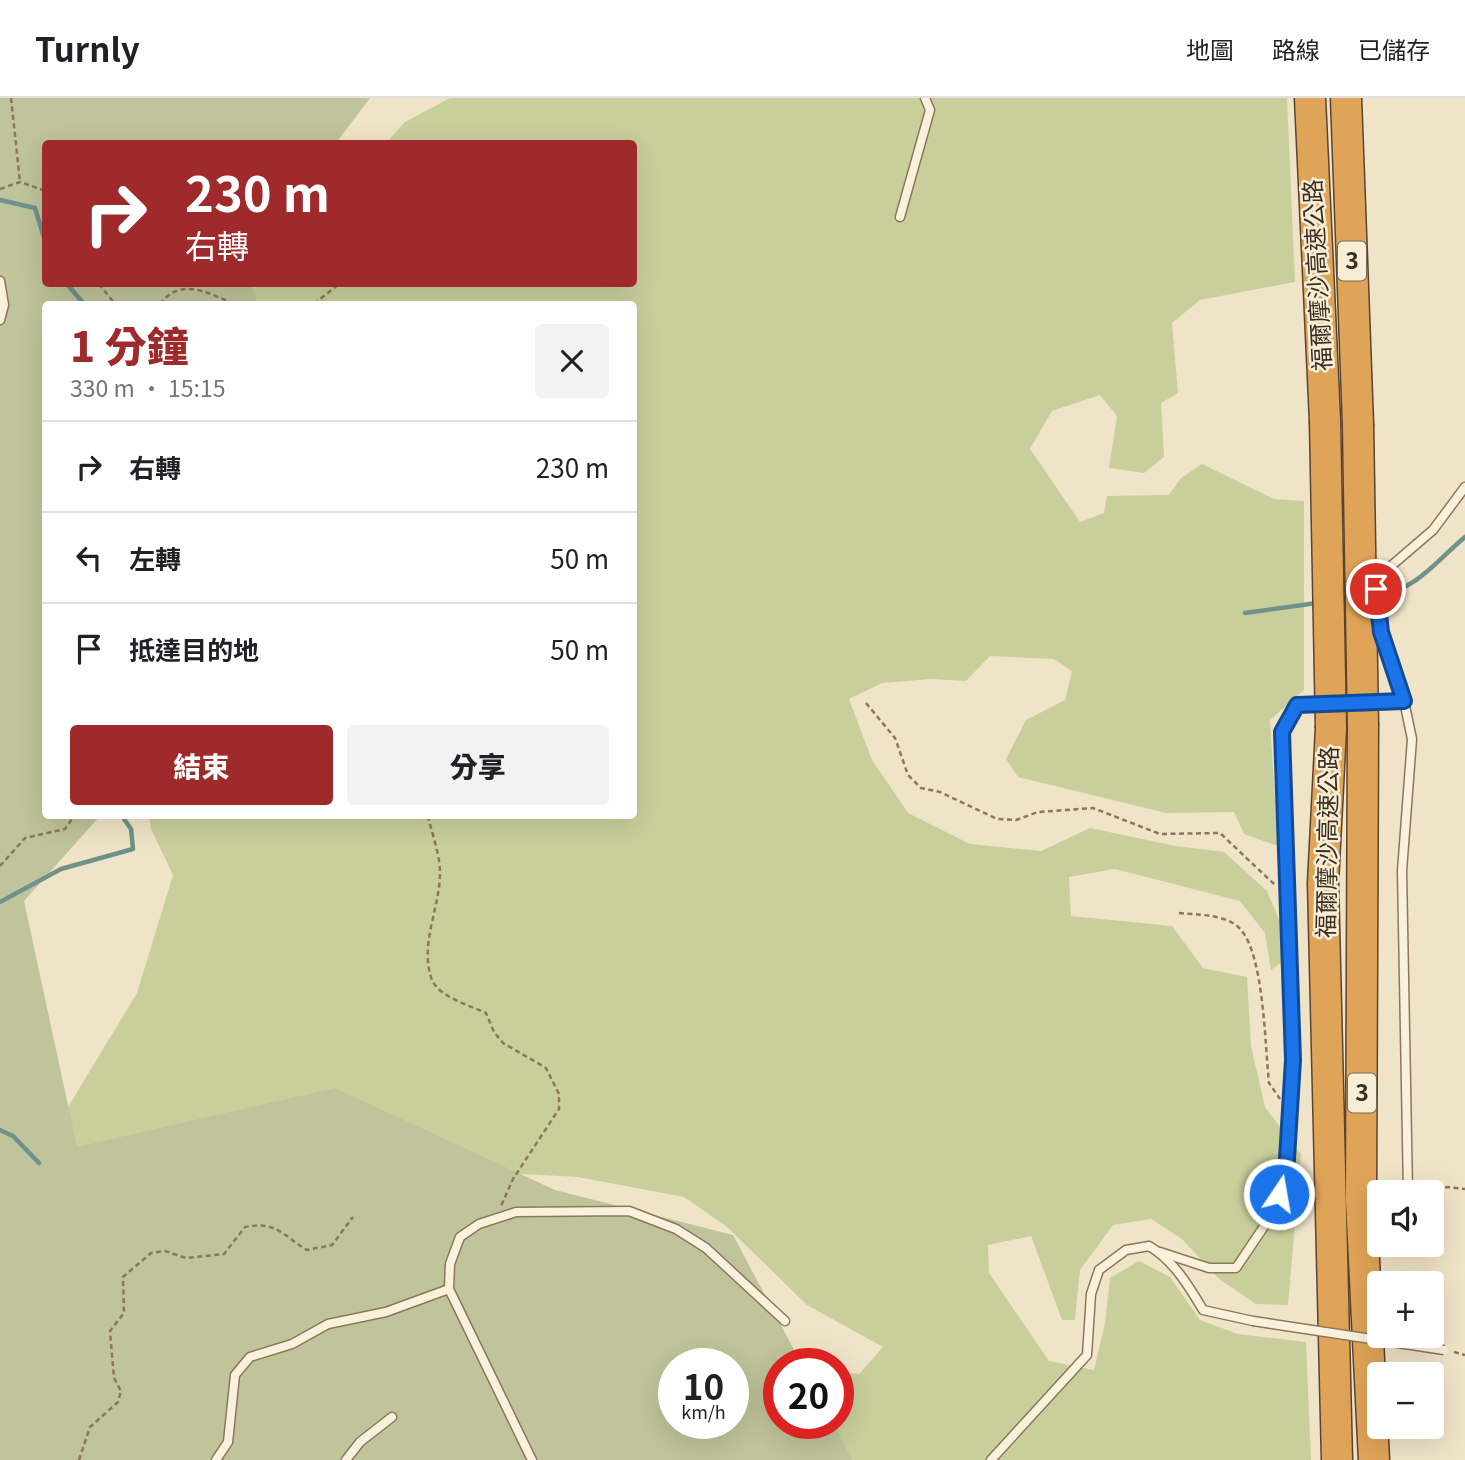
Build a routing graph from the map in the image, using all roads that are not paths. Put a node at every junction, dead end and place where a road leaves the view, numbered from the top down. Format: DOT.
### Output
graph roads {
  1 [pos="925,98"];
  2 [pos="1310,98"];
  3 [pos="1346,98"];
  4 [pos="900,217"];
  5 [pos="0,281"];
  6 [pos="0,320"];
  7 [pos="1465,487"];
  8 [pos="1404,701"];
  9 [pos="1355,715"];
  10 [pos="1333,716"];
  11 [pos="1408,1180"];
  12 [pos="1160,1252"];
  13 [pos="449,1289"];
  14 [pos="785,1321"];
  15 [pos="1444,1350"];
  16 [pos="392,1417"];
  17 [pos="216,1460"];
  18 [pos="346,1460"];
  19 [pos="532,1460"];
  20 [pos="991,1460"];
  21 [pos="1337,1460"];
  22 [pos="1374,1460"];
  1 -- 4 [label="lane"];
  2 -- 10 [label="highway, 福爾摩沙高速公路 / 3, bridge"];
  3 -- 9 [label="highway, 福爾摩沙高速公路 / 3, bridge"];
  5 -- 6 [label="lane"];
  7 -- 8 [label="lane"];
  8 -- 9 [label="lane"];
  8 -- 11 [label="lane"];
  9 -- 22 [label="highway, 福爾摩沙高速公路 / 3"];
  10 -- 12 [label="lane"];
  10 -- 21 [label="highway, 福爾摩沙高速公路 / 3"];
  12 -- 15 [label="lane, bridge"];
  12 -- 20 [label="lane"];
  13 -- 14 [label="lane"];
  13 -- 17 [label="lane"];
  13 -- 19 [label="lane"];
  16 -- 18 [label="lane"];
}
